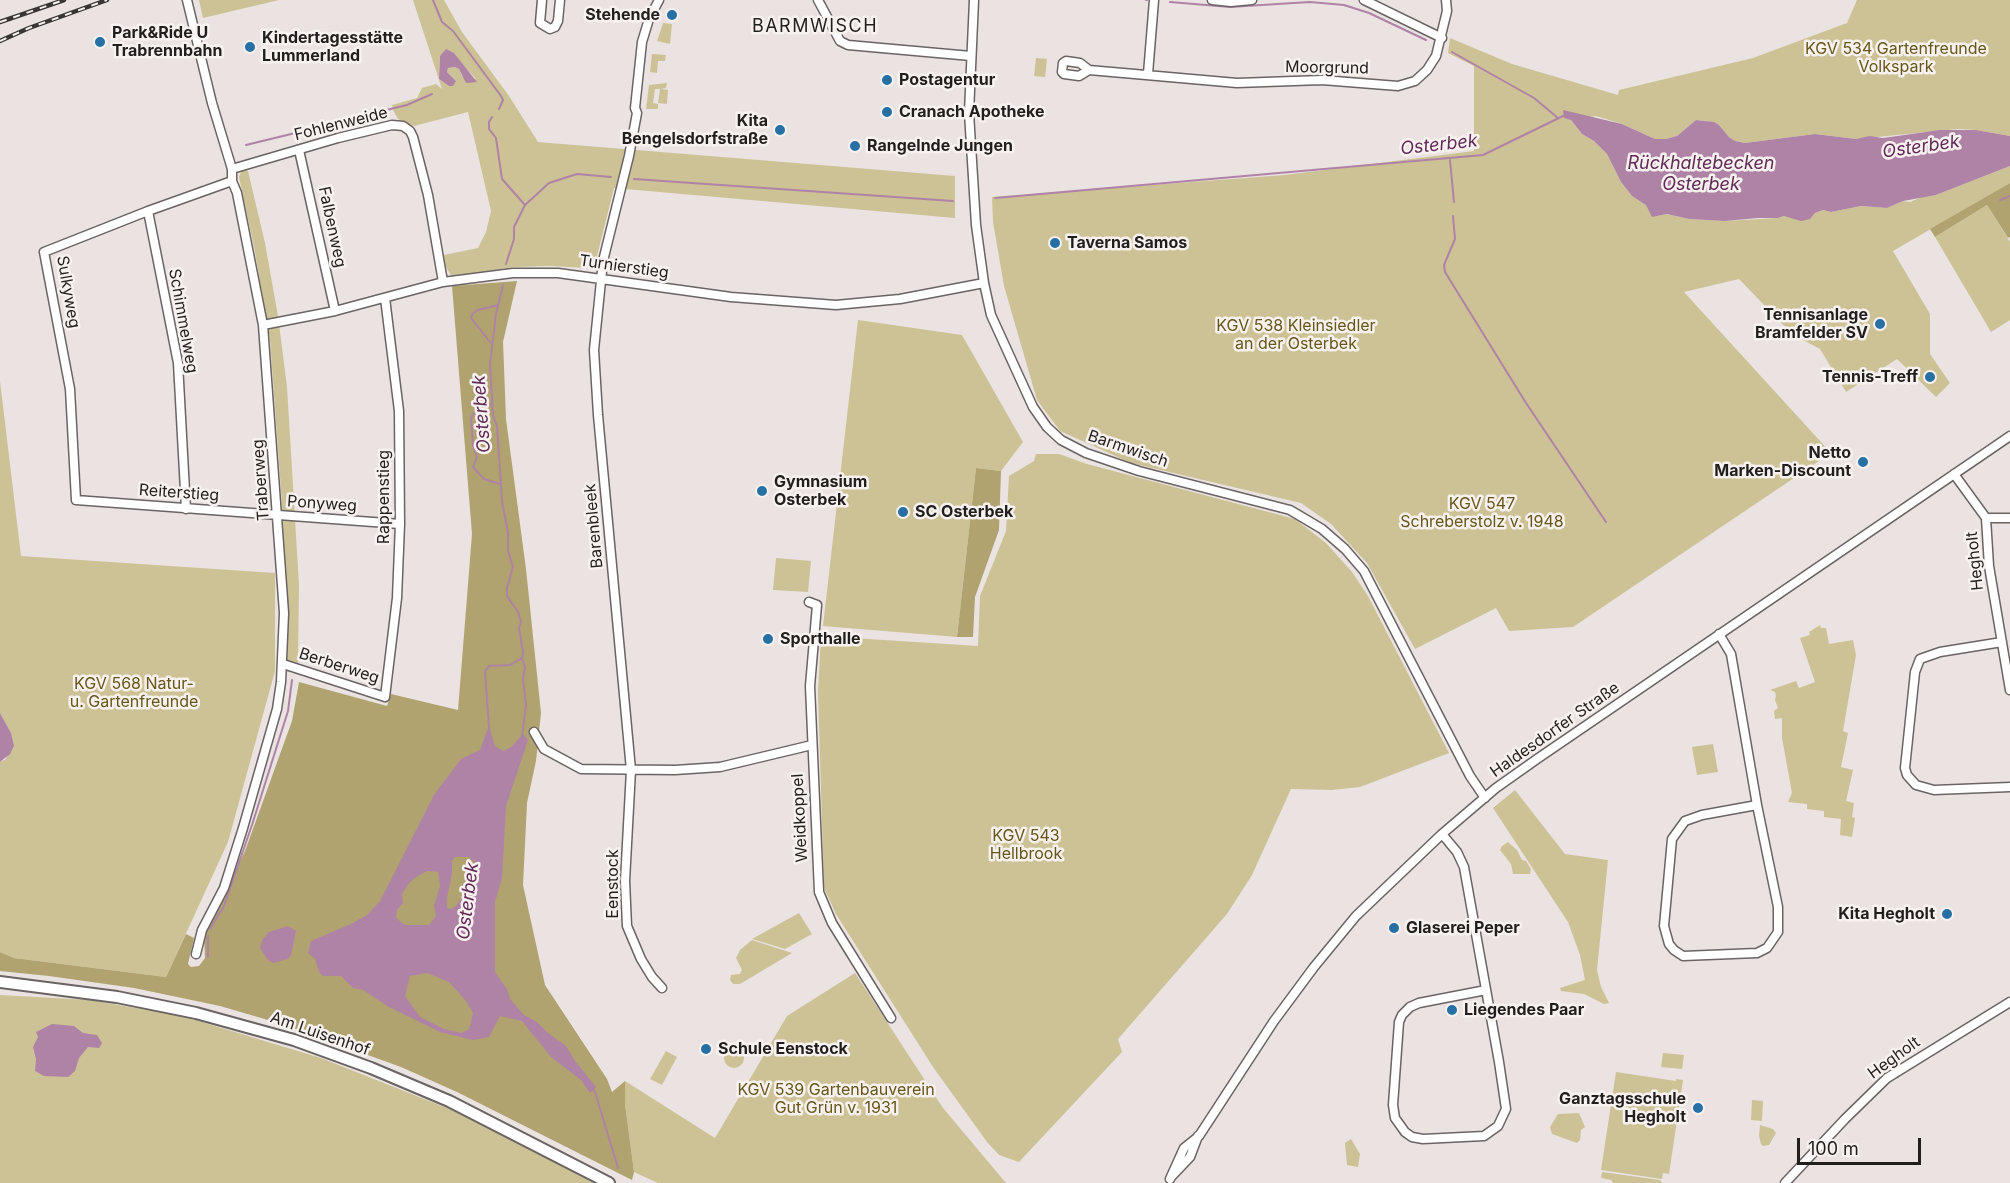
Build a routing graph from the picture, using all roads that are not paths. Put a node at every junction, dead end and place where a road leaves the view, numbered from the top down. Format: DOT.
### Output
graph roads {
  1 [pos="187,0"];
  2 [pos="542,0"];
  3 [pos="560,0"];
  4 [pos="659,0"];
  5 [pos="818,0"];
  6 [pos="974,0"];
  7 [pos="1154,0"];
  8 [pos="1212,0"];
  9 [pos="1252,0"];
  10 [pos="1364,0"];
  11 [pos="1446,0"];
  12 [pos="1442,38"];
  13 [pos="971,56"];
  14 [pos="1089,70"];
  15 [pos="1148,74"];
  16 [pos="299,150"];
  17 [pos="232,169"];
  18 [pos="232,181"];
  19 [pos="148,211"];
  20 [pos="600,278"];
  21 [pos="443,282"];
  22 [pos="984,284"];
  23 [pos="385,298"];
  24 [pos="335,311"];
  25 [pos="263,325"];
  26 [pos="2010,436"];
  27 [pos="1954,474"];
  28 [pos="76,500"];
  29 [pos="186,510"];
  30 [pos="279,516"];
  31 [pos="1986,518"];
  32 [pos="2010,518"];
  33 [pos="400,524"];
  34 [pos="810,602"];
  35 [pos="1719,634"];
  36 [pos="2002,642"];
  37 [pos="283,664"];
  38 [pos="2010,690"];
  39 [pos="386,697"];
  40 [pos="534,732"];
  41 [pos="812,745"];
  42 [pos="631,770"];
  43 [pos="2010,787"];
  44 [pos="1485,798"];
  45 [pos="1757,805"];
  46 [pos="1442,834"];
  47 [pos="196,954"];
  48 [pos="0,982"];
  49 [pos="662,988"];
  50 [pos="1486,990"];
  51 [pos="2010,1002"];
  52 [pos="891,1018"];
  53 [pos="1171,1182"];
  54 [pos="609,1183"];
  55 [pos="1785,1183"];
  1 -- 17 [label="street, Traberweg"];
  2 -- 3 [label="street"];
  4 -- 20 [label="street, Barenbleek"];
  5 -- 13 [label="street"];
  6 -- 13 [label="street, Barmwisch"];
  7 -- 15 [label="street"];
  8 -- 9 [label="street"];
  10 -- 12 [label="street"];
  11 -- 12 [label="street, Moorgrund"];
  12 -- 15 [label="street, Moorgrund"];
  13 -- 22 [label="street, Barmwisch"];
  14 -- 15 [label="street, Moorgrund"];
  16 -- 17 [label="street, Fohlenweide"];
  16 -- 21 [label="street, Fohlenweide"];
  16 -- 24 [label="street, Falbenweg"];
  17 -- 18 [label="street, Traberweg"];
  18 -- 19 [label="street, Sulkyweg"];
  18 -- 25 [label="street, Traberweg"];
  19 -- 28 [label="street, Sulkyweg"];
  19 -- 29 [label="street, Schimmelweg"];
  20 -- 21 [label="street, Turnierstieg"];
  20 -- 22 [label="street, Turnierstieg"];
  20 -- 42 [label="street, Barenbleek"];
  21 -- 23 [label="street, Turnierstieg"];
  22 -- 44 [label="street, Barmwisch"];
  23 -- 24 [label="street, Turnierstieg"];
  23 -- 33 [label="street, Rappenstieg"];
  24 -- 25 [label="street, Turnierstieg"];
  25 -- 30 [label="street, Traberweg"];
  26 -- 27 [label="street, Haldesdorfer Straße"];
  27 -- 31 [label="street, Hegholt"];
  27 -- 35 [label="street, Haldesdorfer Straße"];
  28 -- 29 [label="street, Reiterstieg"];
  29 -- 30 [label="street, Reiterstieg"];
  30 -- 33 [label="street, Ponyweg"];
  30 -- 37 [label="street, Traberweg"];
  31 -- 32 [label="street"];
  31 -- 36 [label="street, Hegholt"];
  33 -- 39 [label="street, Rappenstieg"];
  34 -- 41 [label="street, Weidkoppel"];
  35 -- 44 [label="street, Haldesdorfer Straße"];
  35 -- 45 [label="street"];
  36 -- 38 [label="street, Hegholt"];
  36 -- 43 [label="street"];
  37 -- 39 [label="street, Berberweg"];
  37 -- 47 [label="street, Traberweg"];
  40 -- 42 [label="street"];
  41 -- 42 [label="street"];
  41 -- 52 [label="street, Weidkoppel"];
  42 -- 49 [label="street, Eenstock"];
  44 -- 46 [label="street, Haldesdorfer Straße"];
  45 -- 45 [label="street"];
  46 -- 50 [label="street"];
  46 -- 53 [label="street, Haldesdorfer Straße"];
  48 -- 54 [label="main road, Am Luisenhof"];
  50 -- 50 [label="street"];
  51 -- 55 [label="street, Hegholt"];
}
